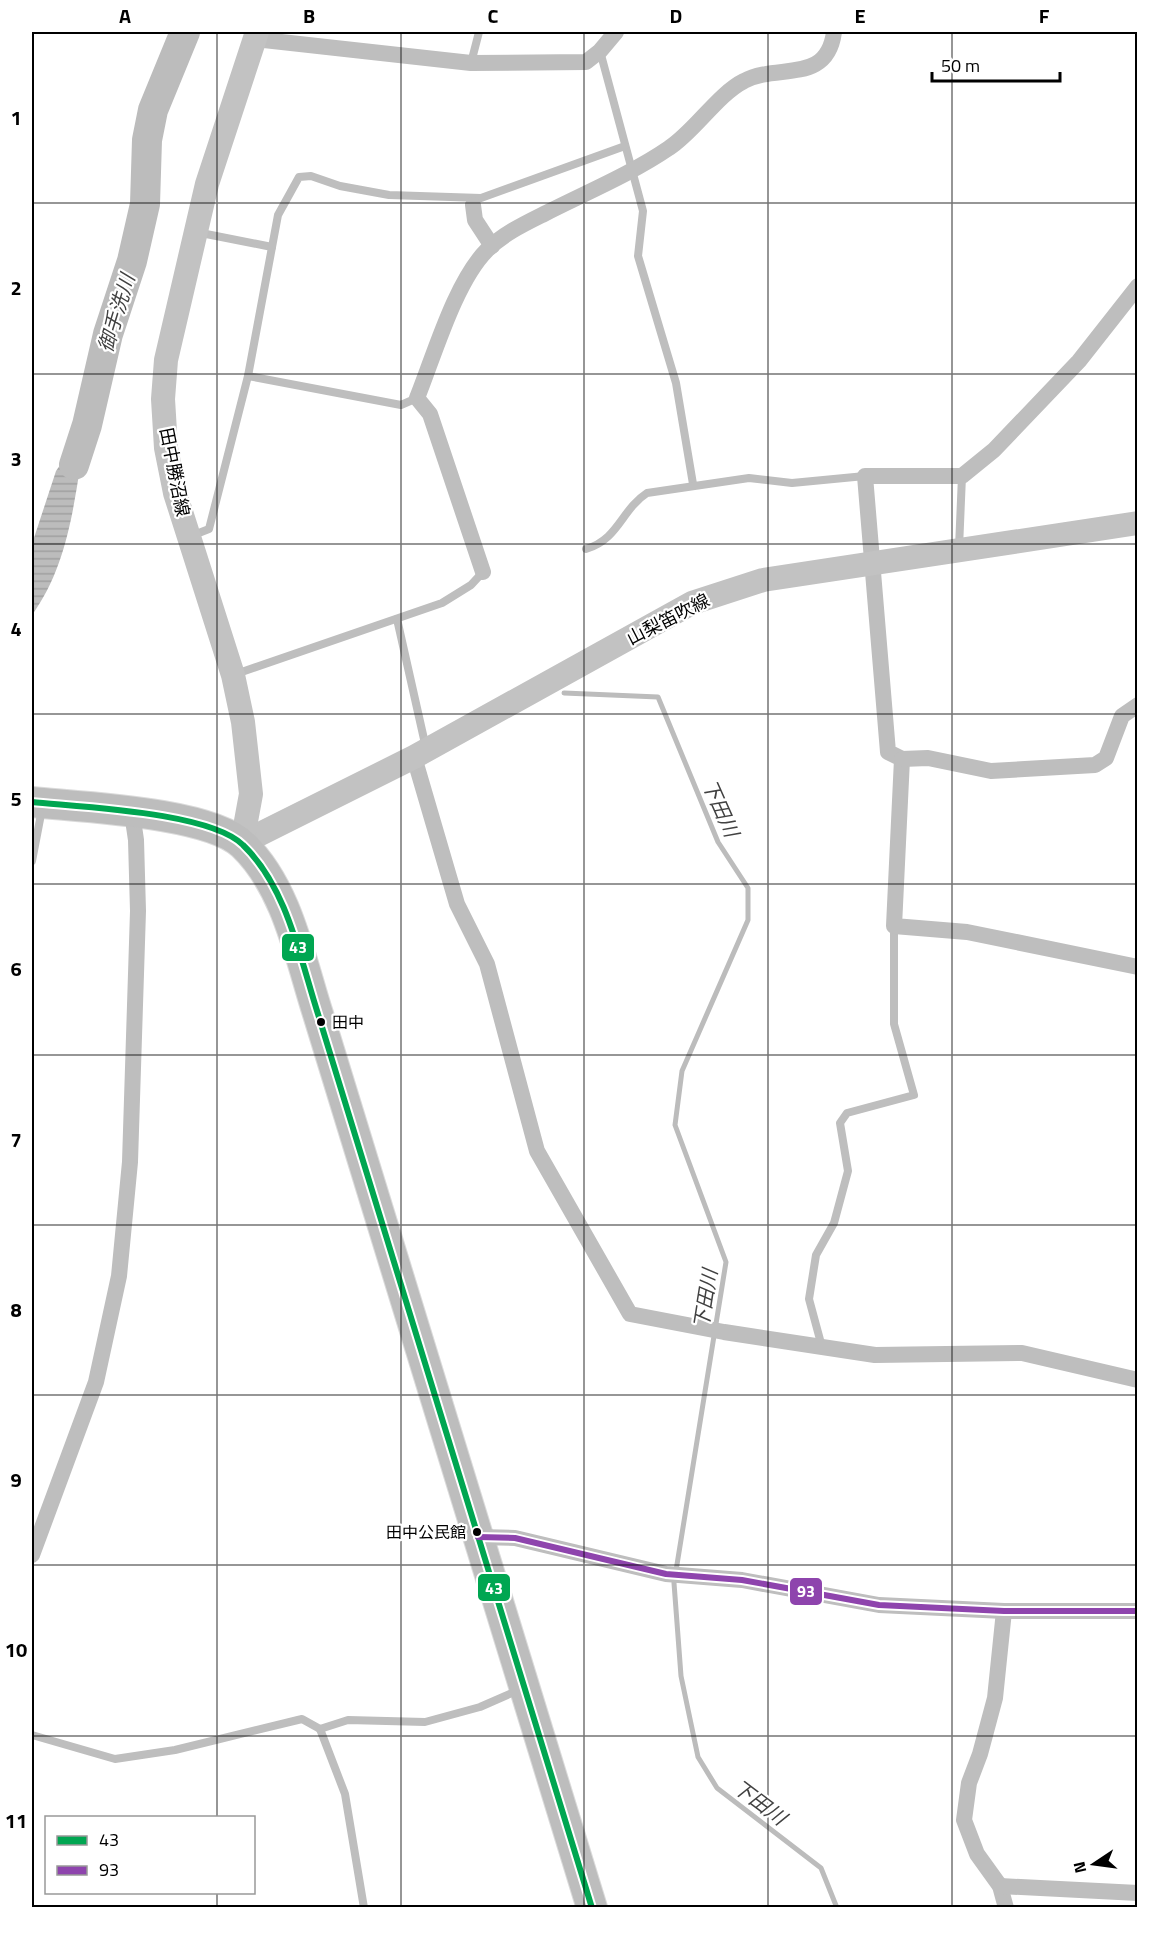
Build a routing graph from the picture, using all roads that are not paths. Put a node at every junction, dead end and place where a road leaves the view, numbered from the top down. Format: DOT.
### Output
graph roads {
  1 [pos="479,32"];
  2 [pos="616,32"];
  3 [pos="834,32"];
  4 [pos="255,35"];
  5 [pos="600,51"];
  6 [pos="471,63"];
  7 [pos="625,146"];
  8 [pos="631,169"];
  9 [pos="474,201"];
  10 [pos="195,232"];
  11 [pos="492,246"];
  12 [pos="272,248"];
  13 [pos="1137,286"];
  14 [pos="248,376"];
  15 [pos="417,398"];
  16 [pos="865,476"];
  17 [pos="962,476"];
  18 [pos="693,484"];
  19 [pos="1137,523"];
  20 [pos="189,537"];
  21 [pos="586,549"];
  22 [pos="959,550"];
  23 [pos="873,563"];
  24 [pos="483,572"];
  25 [pos="397,619"];
  26 [pos="233,675"];
  27 [pos="1137,705"];
  28 [pos="420,753"];
  29 [pos="902,759"];
  30 [pos="37,803"];
  31 [pos="132,813"];
  32 [pos="242,843"];
  33 [pos="32,861"];
  34 [pos="894,926"];
  35 [pos="1137,967"];
  36 [pos="822,1347"];
  37 [pos="1137,1380"];
  38 [pos="478,1537"];
  39 [pos="32,1555"];
  40 [pos="1004,1611"];
  41 [pos="1137,1611"];
  42 [pos="524,1687"];
  43 [pos="320,1729"];
  44 [pos="32,1735"];
  45 [pos="1000,1886"];
  46 [pos="1137,1893"];
  47 [pos="364,1908"];
  48 [pos="592,1908"];
  49 [pos="1006,1908"];
  1 -- 6 [label="lane"];
  2 -- 5 [label="street"];
  3 -- 8 [label="street"];
  4 -- 6 [label="street"];
  4 -- 10 [label="main road, 田中勝沼線"];
  5 -- 6 [label="street"];
  5 -- 7 [label="lane"];
  7 -- 8 [label="lane"];
  7 -- 9 [label="lane"];
  8 -- 11 [label="street"];
  8 -- 18 [label="lane"];
  9 -- 11 [label="street"];
  9 -- 12 [label="lane"];
  10 -- 12 [label="lane"];
  10 -- 20 [label="main road, 田中勝沼線"];
  11 -- 15 [label="street"];
  12 -- 14 [label="lane"];
  13 -- 17 [label="street"];
  14 -- 15 [label="lane"];
  14 -- 20 [label="lane"];
  15 -- 24 [label="street"];
  16 -- 17 [label="street"];
  16 -- 18 [label="lane"];
  16 -- 23 [label="street"];
  17 -- 22 [label="lane"];
  18 -- 21 [label="lane"];
  19 -- 22 [label="main road, 山梨笛吹線"];
  20 -- 26 [label="main road, 田中勝沼線"];
  22 -- 23 [label="main road, 山梨笛吹線"];
  23 -- 28 [label="main road, 山梨笛吹線"];
  23 -- 29 [label="street"];
  24 -- 25 [label="lane"];
  25 -- 26 [label="lane"];
  25 -- 28 [label="lane"];
  26 -- 32 [label="main road, 田中勝沼線"];
  27 -- 29 [label="street"];
  28 -- 32 [label="main road, 山梨笛吹線"];
  28 -- 36 [label="street"];
  29 -- 34 [label="street"];
  30 -- 31 [label="highway"];
  30 -- 33 [label="lane"];
  31 -- 32 [label="highway"];
  31 -- 39 [label="street"];
  32 -- 38 [label="highway"];
  34 -- 35 [label="street"];
  34 -- 36 [label="lane"];
  36 -- 37 [label="street"];
  38 -- 40 [label="street"];
  38 -- 42 [label="highway"];
  40 -- 41 [label="street"];
  40 -- 45 [label="street"];
  42 -- 43 [label="lane"];
  42 -- 48 [label="highway"];
  43 -- 44 [label="lane"];
  43 -- 47 [label="lane"];
  45 -- 46 [label="street"];
  45 -- 49 [label="street"];
}
